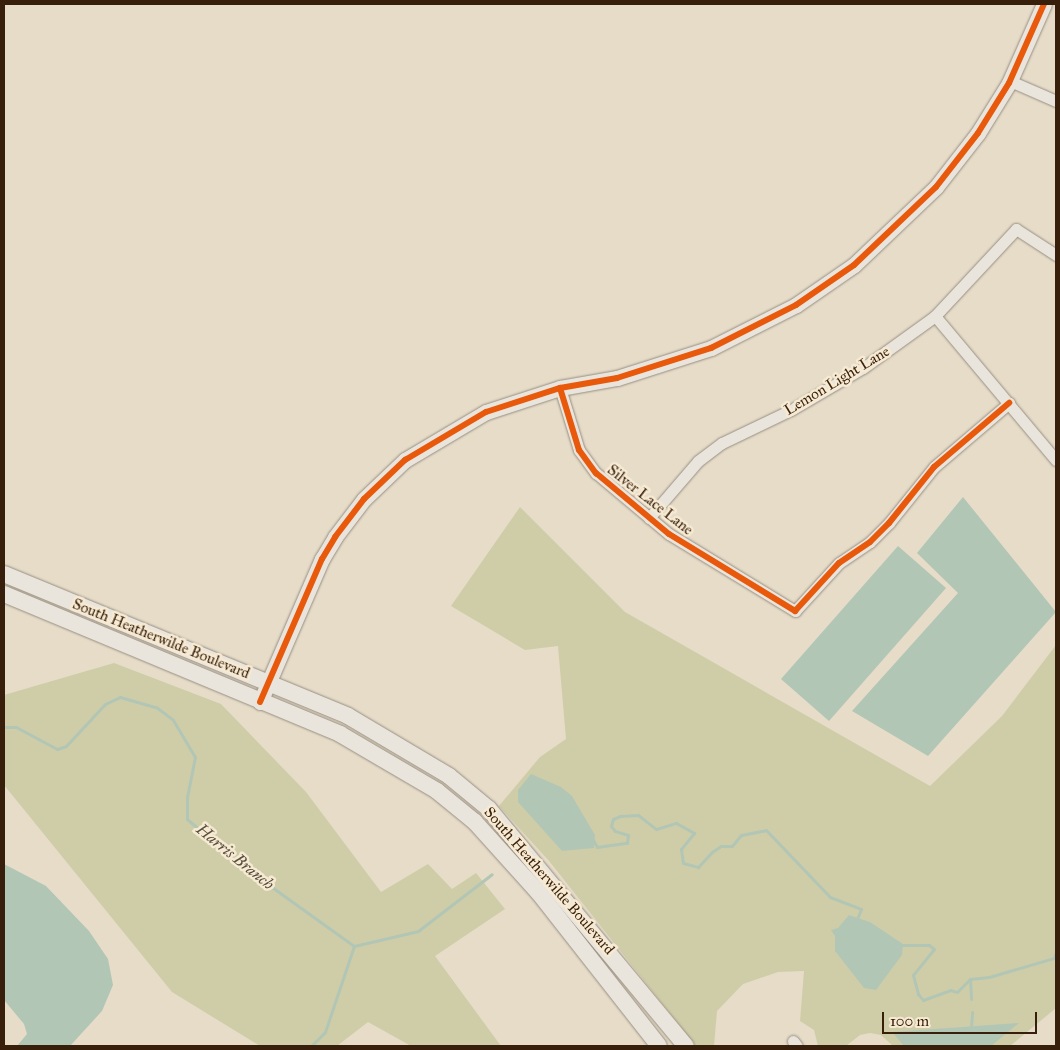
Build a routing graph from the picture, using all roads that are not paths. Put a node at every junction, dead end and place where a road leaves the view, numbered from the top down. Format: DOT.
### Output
graph roads {
  1 [pos="1044,4"];
  2 [pos="1010,81"];
  3 [pos="1056,101"];
  4 [pos="1056,256"];
  5 [pos="935,316"];
  6 [pos="560,388"];
  7 [pos="1010,403"];
  8 [pos="1056,460"];
  9 [pos="649,518"];
  10 [pos="4,574"];
  11 [pos="4,594"];
  12 [pos="268,683"];
  13 [pos="260,702"];
  14 [pos="614,955"];
  15 [pos="596,968"];
  16 [pos="659,1046"];
  17 [pos="686,1046"];
  1 -- 2 [label="street"];
  2 -- 3 [label="street"];
  2 -- 6 [label="street"];
  4 -- 5 [label="street, Lemon Light Lane"];
  5 -- 7 [label="street"];
  5 -- 9 [label="street, Lemon Light Lane"];
  6 -- 9 [label="street, Silver Lace Lane"];
  6 -- 12 [label="street"];
  7 -- 8 [label="street"];
  7 -- 9 [label="street, Silver Lace Lane"];
  10 -- 12 [label="main road, South Heatherwilde Boulevard"];
  11 -- 13 [label="main road, South Heatherwilde Boulevard"];
  12 -- 13 [label="street"];
  12 -- 14 [label="main road, South Heatherwilde Boulevard"];
  13 -- 15 [label="main road, South Heatherwilde Boulevard"];
  14 -- 15 [label="main road"];
  14 -- 17 [label="main road, South Heatherwilde Boulevard"];
  15 -- 16 [label="main road, South Heatherwilde Boulevard"];
}
